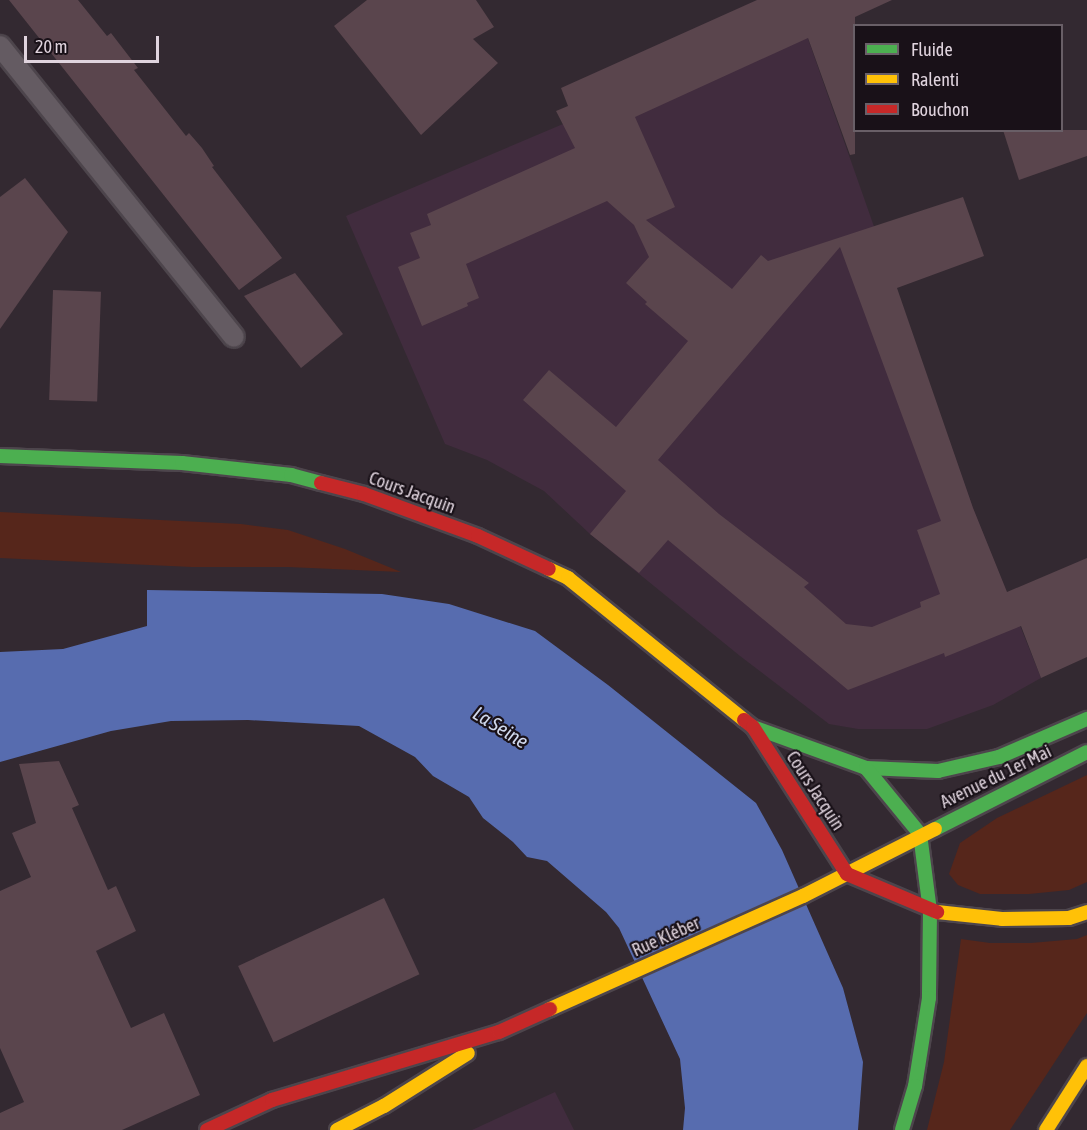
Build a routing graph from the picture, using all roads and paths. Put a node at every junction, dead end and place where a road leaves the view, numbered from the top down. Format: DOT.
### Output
graph roads {
  1 [pos="0,46"];
  2 [pos="234,337"];
  3 [pos="0,456"];
  4 [pos="1087,718"];
  5 [pos="753,727"];
  6 [pos="1087,752"];
  7 [pos="866,768"];
  8 [pos="921,834"];
  9 [pos="847,874"];
  10 [pos="930,911"];
  11 [pos="1087,912"];
  12 [pos="499,1032"];
  13 [pos="1087,1066"];
  14 [pos="207,1130"];
  15 [pos="337,1130"];
  16 [pos="902,1130"];
  17 [pos="1046,1130"];
  1 -- 2 [label="lane"];
  3 -- 5 [label="main road, Cours Jacquin"];
  4 -- 7 [label="main road, Avenue du 1er Mai"];
  5 -- 7 [label="main road, Cours Jacquin"];
  5 -- 9 [label="main road, Cours Jacquin"];
  6 -- 8 [label="main road, Avenue du 1er Mai"];
  7 -- 8 [label="main road"];
  8 -- 9 [label="main road, Avenue du 1er Mai"];
  8 -- 10 [label="main road"];
  9 -- 10 [label="main road"];
  9 -- 12 [label="main road, Rue Kléber"];
  10 -- 11 [label="main road"];
  10 -- 16 [label="main road"];
  12 -- 14 [label="main road, Rue Kléber"];
  12 -- 15 [label="main road, Rue Kléber"];
  13 -- 17 [label="main road"];
}
